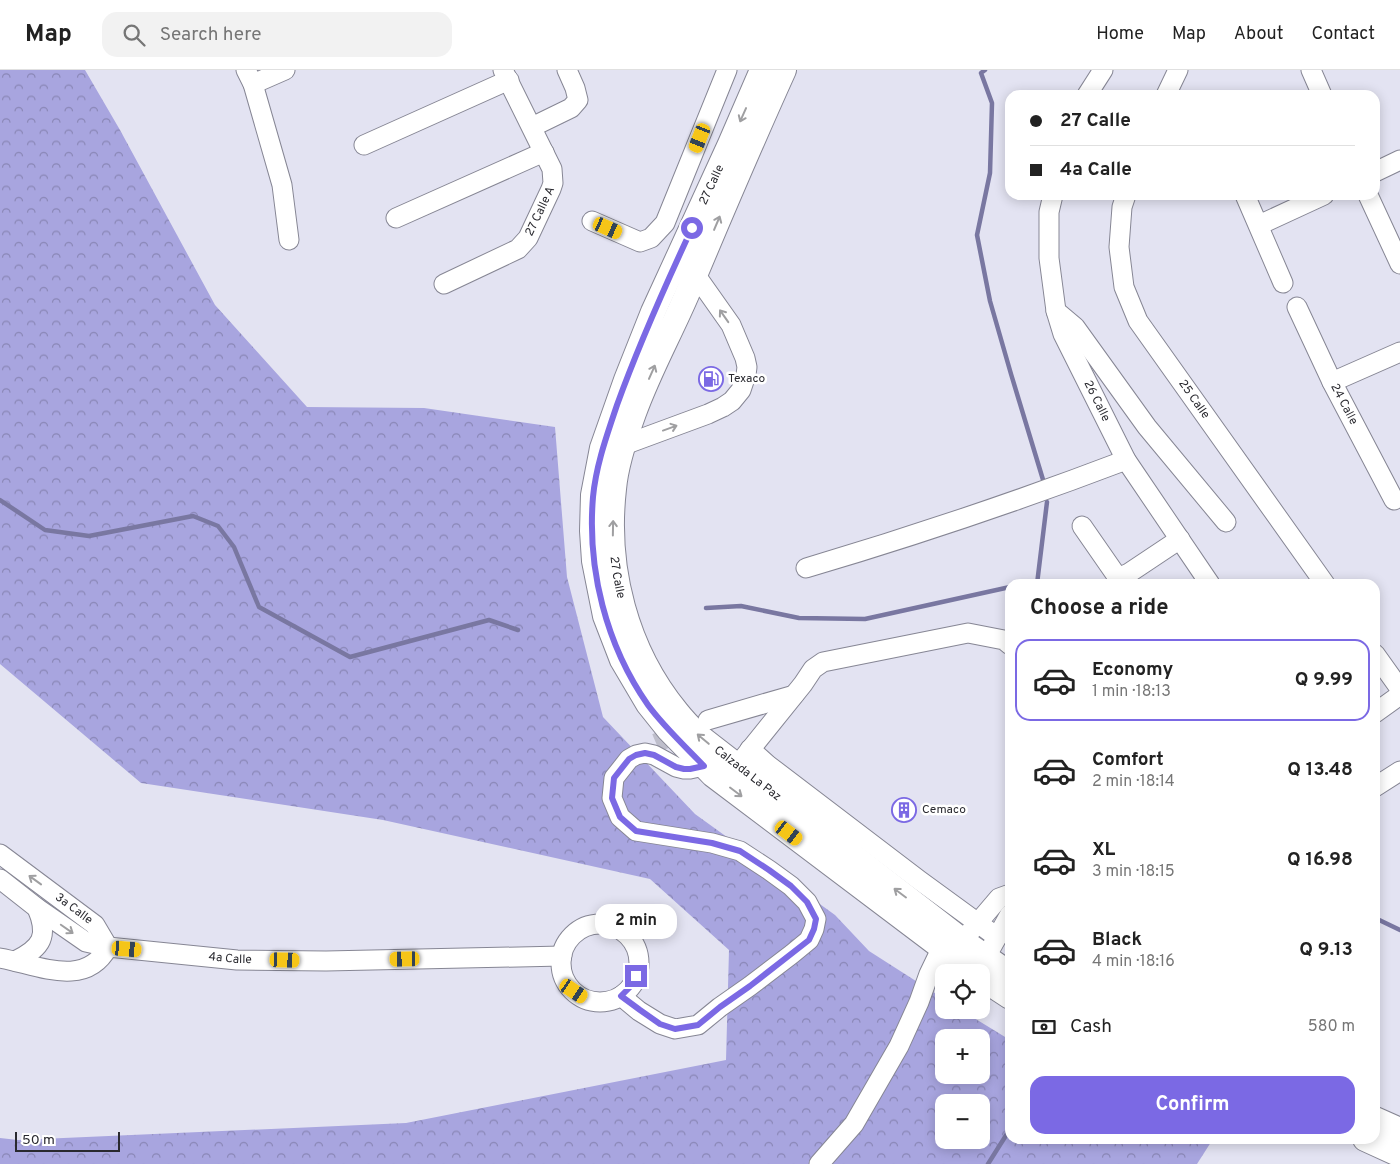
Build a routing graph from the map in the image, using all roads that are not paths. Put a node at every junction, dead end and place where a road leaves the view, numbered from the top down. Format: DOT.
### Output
graph roads {
  1 [pos="285,70"];
  2 [pos="567,70"];
  3 [pos="727,70"];
  4 [pos="762,70"];
  5 [pos="784,70"];
  6 [pos="1103,70"];
  7 [pos="1178,70"];
  8 [pos="1311,70"];
  9 [pos="506,75"];
  10 [pos="250,77"];
  11 [pos="1091,90"];
  12 [pos="1168,90"];
  13 [pos="1320,90"];
  14 [pos="532,127"];
  15 [pos="364,145"];
  16 [pos="544,152"];
  17 [pos="1400,160"];
  18 [pos="1380,170"];
  19 [pos="1052,200"];
  20 [pos="1124,200"];
  21 [pos="1247,200"];
  22 [pos="1313,200"];
  23 [pos="1370,200"];
  24 [pos="396,218"];
  25 [pos="592,221"];
  26 [pos="665,223"];
  27 [pos="1259,225"];
  28 [pos="692,228"];
  29 [pos="289,240"];
  30 [pos="1400,264"];
  31 [pos="695,274"];
  32 [pos="1283,283"];
  33 [pos="444,284"];
  34 [pos="1298,307"];
  35 [pos="1056,311"];
  36 [pos="1400,352"];
  37 [pos="1332,382"];
  38 [pos="624,445"];
  39 [pos="1126,460"];
  40 [pos="1394,500"];
  41 [pos="1226,522"];
  42 [pos="1082,526"];
  43 [pos="1180,539"];
  44 [pos="806,568"];
  45 [pos="1133,578"];
  46 [pos="1207,579"];
  47 [pos="1321,579"];
  48 [pos="614,613"];
  49 [pos="1005,641"];
  50 [pos="1380,661"];
  51 [pos="1400,689"];
  52 [pos="794,695"];
  53 [pos="1400,695"];
  54 [pos="1380,709"];
  55 [pos="708,720"];
  56 [pos="744,757"];
  57 [pos="704,766"];
  58 [pos="1400,771"];
  59 [pos="1380,784"];
  60 [pos="0,854"];
  61 [pos="0,880"];
  62 [pos="1005,896"];
  63 [pos="37,908"];
  64 [pos="1005,923"];
  65 [pos="961,938"];
  66 [pos="108,947"];
  67 [pos="562,956"];
  68 [pos="8,959"];
  69 [pos="984,961"];
  70 [pos="1005,972"];
  71 [pos="1005,990"];
  72 [pos="621,996"];
  73 [pos="1380,1121"];
  74 [pos="1400,1130"];
  75 [pos="1376,1144"];
  76 [pos="1400,1155"];
  77 [pos="819,1164"];
  1 -- 10 [label="street"];
  2 -- 14 [label="street"];
  3 -- 26 [label="street"];
  4 -- 28 [label="main road, 27 Calle, one-way"];
  31 -- 5 [label="main road, 27 Calle, one-way"];
  6 -- 11 [label="street"];
  7 -- 12 [label="street"];
  8 -- 13 [label="street"];
  9 -- 14 [label="street, 27 Calle A"];
  9 -- 15 [label="street"];
  10 -- 29 [label="street"];
  14 -- 16 [label="street, 27 Calle A"];
  16 -- 24 [label="street"];
  16 -- 33 [label="street, 27 Calle A"];
  17 -- 18 [label="street"];
  19 -- 35 [label="street, 26 Calle"];
  20 -- 47 [label="street, 25 Calle"];
  21 -- 27 [label="street"];
  22 -- 27 [label="street"];
  23 -- 30 [label="street"];
  25 -- 26 [label="street"];
  26 -- 28 [label="street"];
  27 -- 32 [label="street"];
  28 -- 48 [label="main road, 27 Calle"];
  38 -- 31 [label="main road, 27 Calle, one-way"];
  38 -- 31 [label="street, one-way"];
  34 -- 37 [label="street, 24 Calle"];
  35 -- 39 [label="street, 26 Calle"];
  35 -- 41 [label="street"];
  36 -- 37 [label="street"];
  37 -- 40 [label="street, 24 Calle"];
  48 -- 38 [label="main road, 27 Calle, one-way"];
  39 -- 43 [label="street, 26 Calle"];
  39 -- 44 [label="street"];
  42 -- 45 [label="street"];
  43 -- 45 [label="street"];
  43 -- 46 [label="street, 26 Calle"];
  56 -- 48 [label="main road, Calzada La Paz, one-way"];
  48 -- 57 [label="main road, Calzada La Paz"];
  49 -- 52 [label="street"];
  50 -- 51 [label="street"];
  52 -- 55 [label="street"];
  52 -- 56 [label="street"];
  53 -- 54 [label="street"];
  56 -- 65 [label="main road, Calzada La Paz"];
  57 -- 65 [label="main road, Calzada La Paz, one-way"];
  57 -- 72 [label="street"];
  58 -- 59 [label="street"];
  66 -- 60 [label="street, 3a Calle, one-way"];
  61 -- 63 [label="street, 3a Calle"];
  62 -- 65 [label="street"];
  63 -- 66 [label="street, 3a Calle, one-way"];
  63 -- 68 [label="street"];
  64 -- 69 [label="street"];
  65 -- 69 [label="main road, Calzada La Paz"];
  65 -- 77 [label="street"];
  66 -- 67 [label="street, 4a Calle"];
  66 -- 68 [label="street"];
  67 -- 72 [label="street"];
  67 -- 72 [label="street"];
  69 -- 70 [label="main road, Calzada La Paz"];
  69 -- 71 [label="main road, Calzada La Paz"];
  73 -- 74 [label="main road"];
  75 -- 76 [label="main road"];
}
